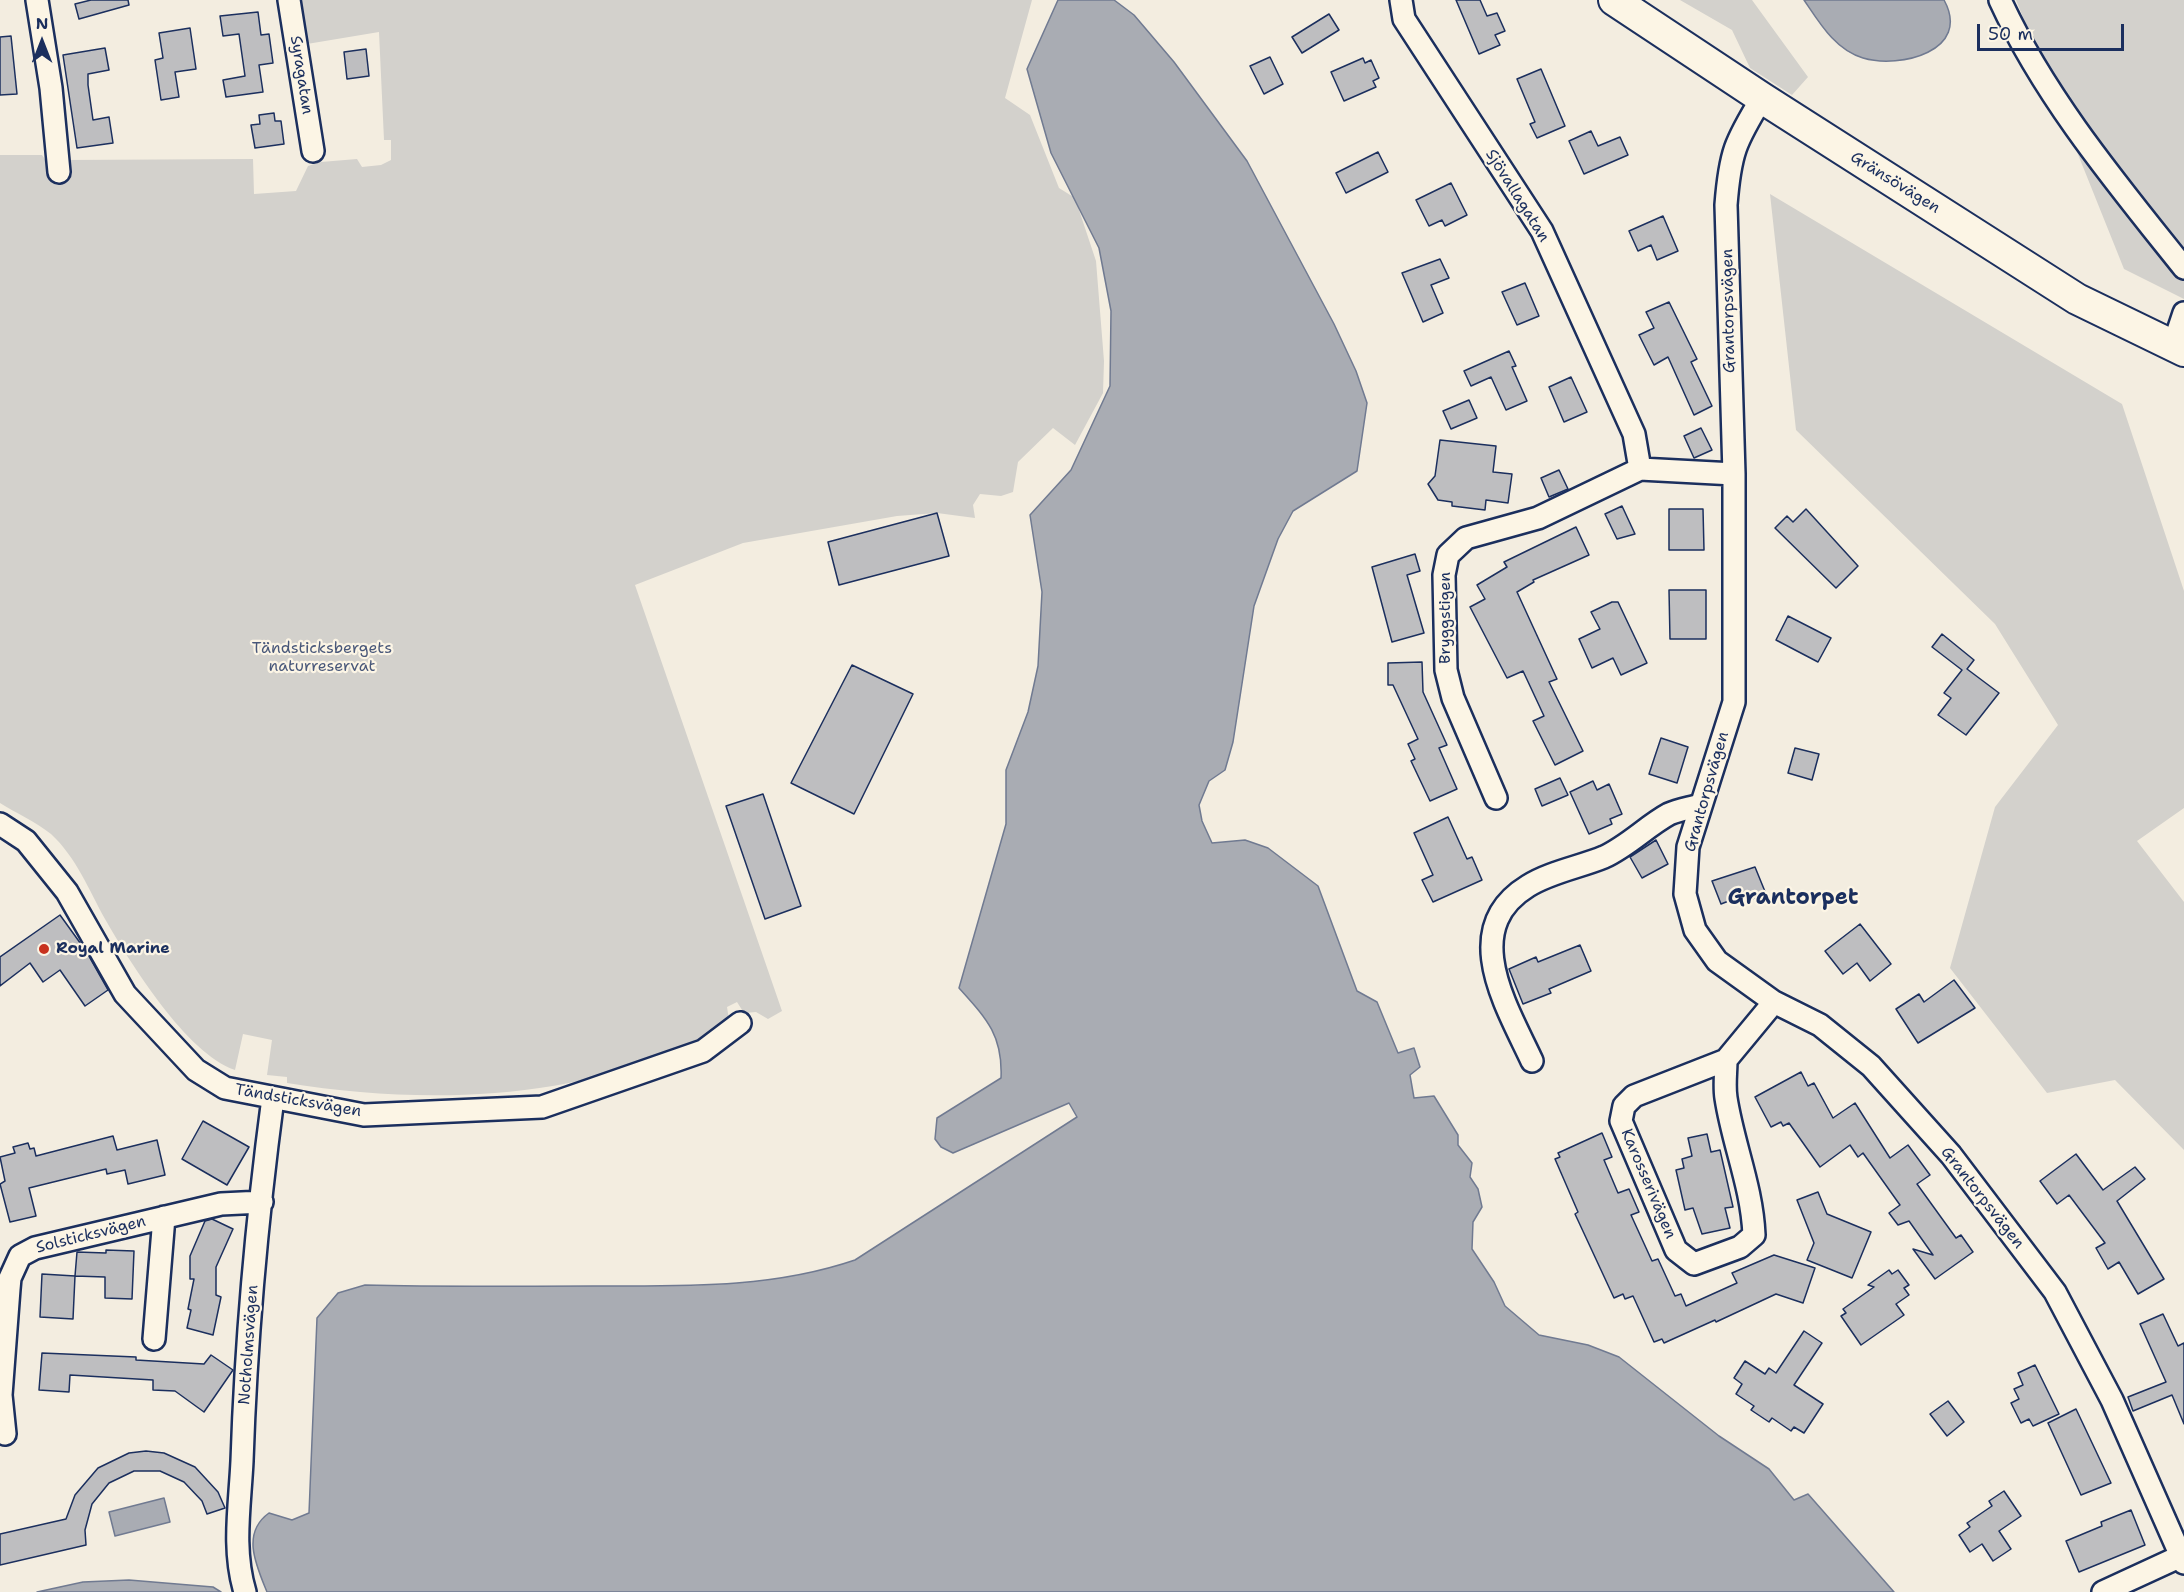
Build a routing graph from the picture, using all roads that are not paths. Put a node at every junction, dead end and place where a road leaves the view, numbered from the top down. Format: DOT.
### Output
graph roads {
  1 [pos="37,0"];
  2 [pos="290,0"];
  3 [pos="1401,0"];
  4 [pos="1614,0"];
  5 [pos="2000,0"];
  6 [pos="1762,98"];
  7 [pos="313,151"];
  8 [pos="59,172"];
  9 [pos="2184,268"];
  10 [pos="2184,313"];
  11 [pos="2178,349"];
  12 [pos="1640,469"];
  13 [pos="1734,474"];
  14 [pos="1496,798"];
  15 [pos="1700,805"];
  16 [pos="0,824"];
  17 [pos="1774,1002"];
  18 [pos="740,1023"];
  19 [pos="1726,1060"];
  20 [pos="1532,1061"];
  21 [pos="273,1098"];
  22 [pos="262,1202"];
  23 [pos="164,1217"];
  24 [pos="154,1339"];
  25 [pos="5,1434"];
  26 [pos="2183,1559"];
  27 [pos="245,1592"];
  28 [pos="2103,1592"];
  1 -- 8 [label="street"];
  2 -- 7 [label="street, Syragatan"];
  3 -- 12 [label="street, Sjövallagatan"];
  4 -- 6 [label="street, Gränsövägen"];
  5 -- 9 [label="street"];
  6 -- 11 [label="street, Gränsövägen"];
  6 -- 13 [label="street, Grantorpsvägen"];
  10 -- 11 [label="street"];
  12 -- 13 [label="street, Bryggstigen"];
  12 -- 14 [label="street, Bryggstigen"];
  13 -- 15 [label="street, Grantorpsvägen"];
  15 -- 17 [label="street, Grantorpsvägen"];
  15 -- 20 [label="street"];
  16 -- 21 [label="street, Tändsticksvägen"];
  17 -- 19 [label="street, Karosserivägen"];
  17 -- 26 [label="street, Grantorpsvägen"];
  18 -- 21 [label="street, Tändsticksvägen"];
  19 -- 19 [label="street, Karosserivägen"];
  21 -- 22 [label="street, Notholmsvägen"];
  22 -- 23 [label="street, Solsticksvägen"];
  22 -- 27 [label="street, Notholmsvägen"];
  23 -- 24 [label="street, Solsticksvägen"];
  23 -- 25 [label="street, Solsticksvägen"];
  26 -- 28 [label="street"];
}
